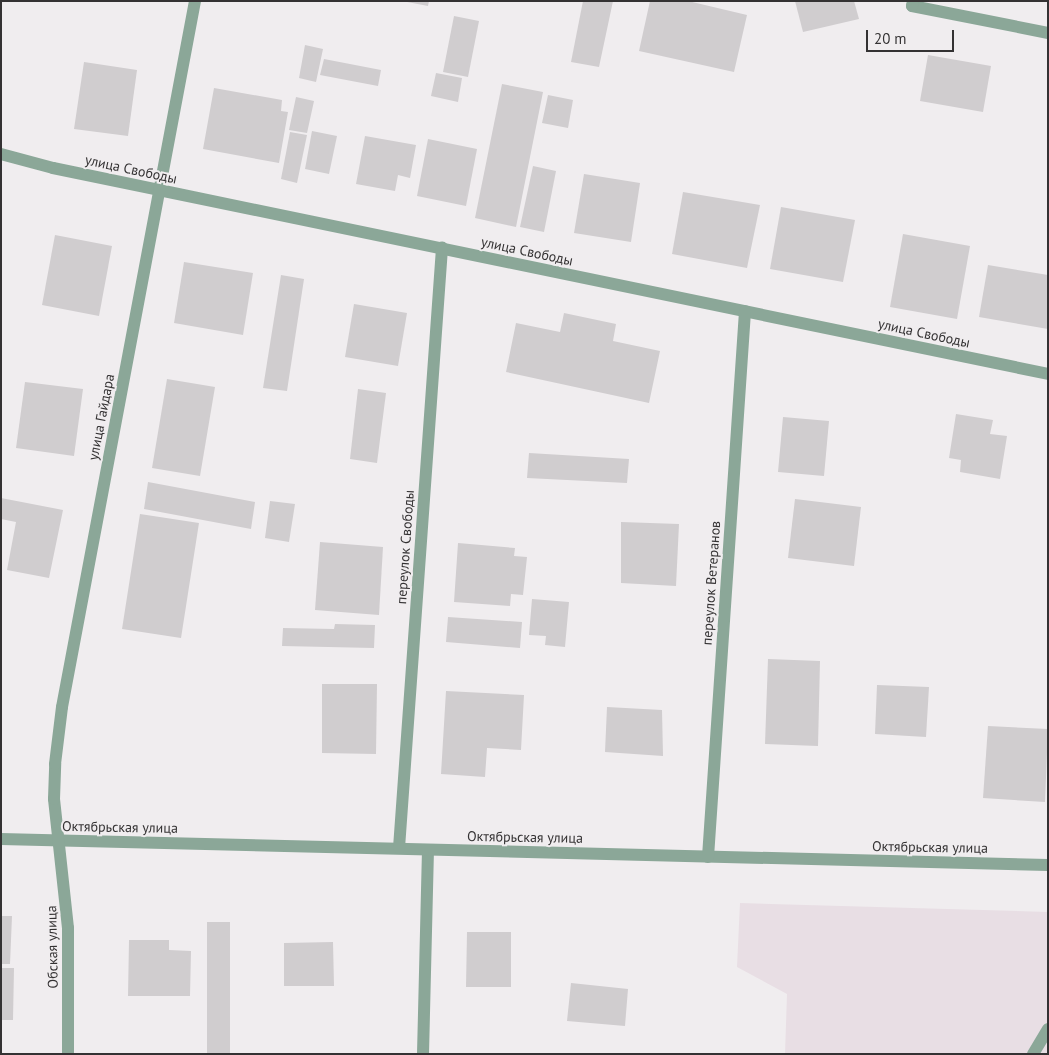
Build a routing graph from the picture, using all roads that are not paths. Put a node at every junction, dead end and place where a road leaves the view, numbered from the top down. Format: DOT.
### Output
graph roads {
  1 [pos="195,1"];
  2 [pos="912,3"];
  3 [pos="1048,33"];
  4 [pos="1,154"];
  5 [pos="159,190"];
  6 [pos="442,248"];
  7 [pos="745,311"];
  8 [pos="1048,374"];
  9 [pos="1,839"];
  10 [pos="58,841"];
  11 [pos="399,848"];
  12 [pos="428,850"];
  13 [pos="708,857"];
  14 [pos="1048,865"];
  15 [pos="1048,1029"];
  16 [pos="68,1054"];
  17 [pos="424,1054"];
  18 [pos="1033,1054"];
  1 -- 5 [label="street, улица Гайдара"];
  2 -- 3 [label="street"];
  4 -- 5 [label="street, улица Свободы"];
  5 -- 6 [label="street, улица Свободы"];
  5 -- 10 [label="street, улица Гайдара"];
  6 -- 7 [label="street, улица Свободы"];
  6 -- 11 [label="street, переулок Свободы"];
  7 -- 8 [label="street, улица Свободы"];
  7 -- 13 [label="street, переулок Ветеранов"];
  9 -- 10 [label="street, Октябрьская улица"];
  10 -- 11 [label="street, Октябрьская улица"];
  10 -- 16 [label="street, Обская улица"];
  11 -- 12 [label="street, Октябрьская улица"];
  12 -- 13 [label="street, Октябрьская улица"];
  12 -- 17 [label="street"];
  13 -- 14 [label="street, Октябрьская улица"];
  15 -- 18 [label="street"];
}
